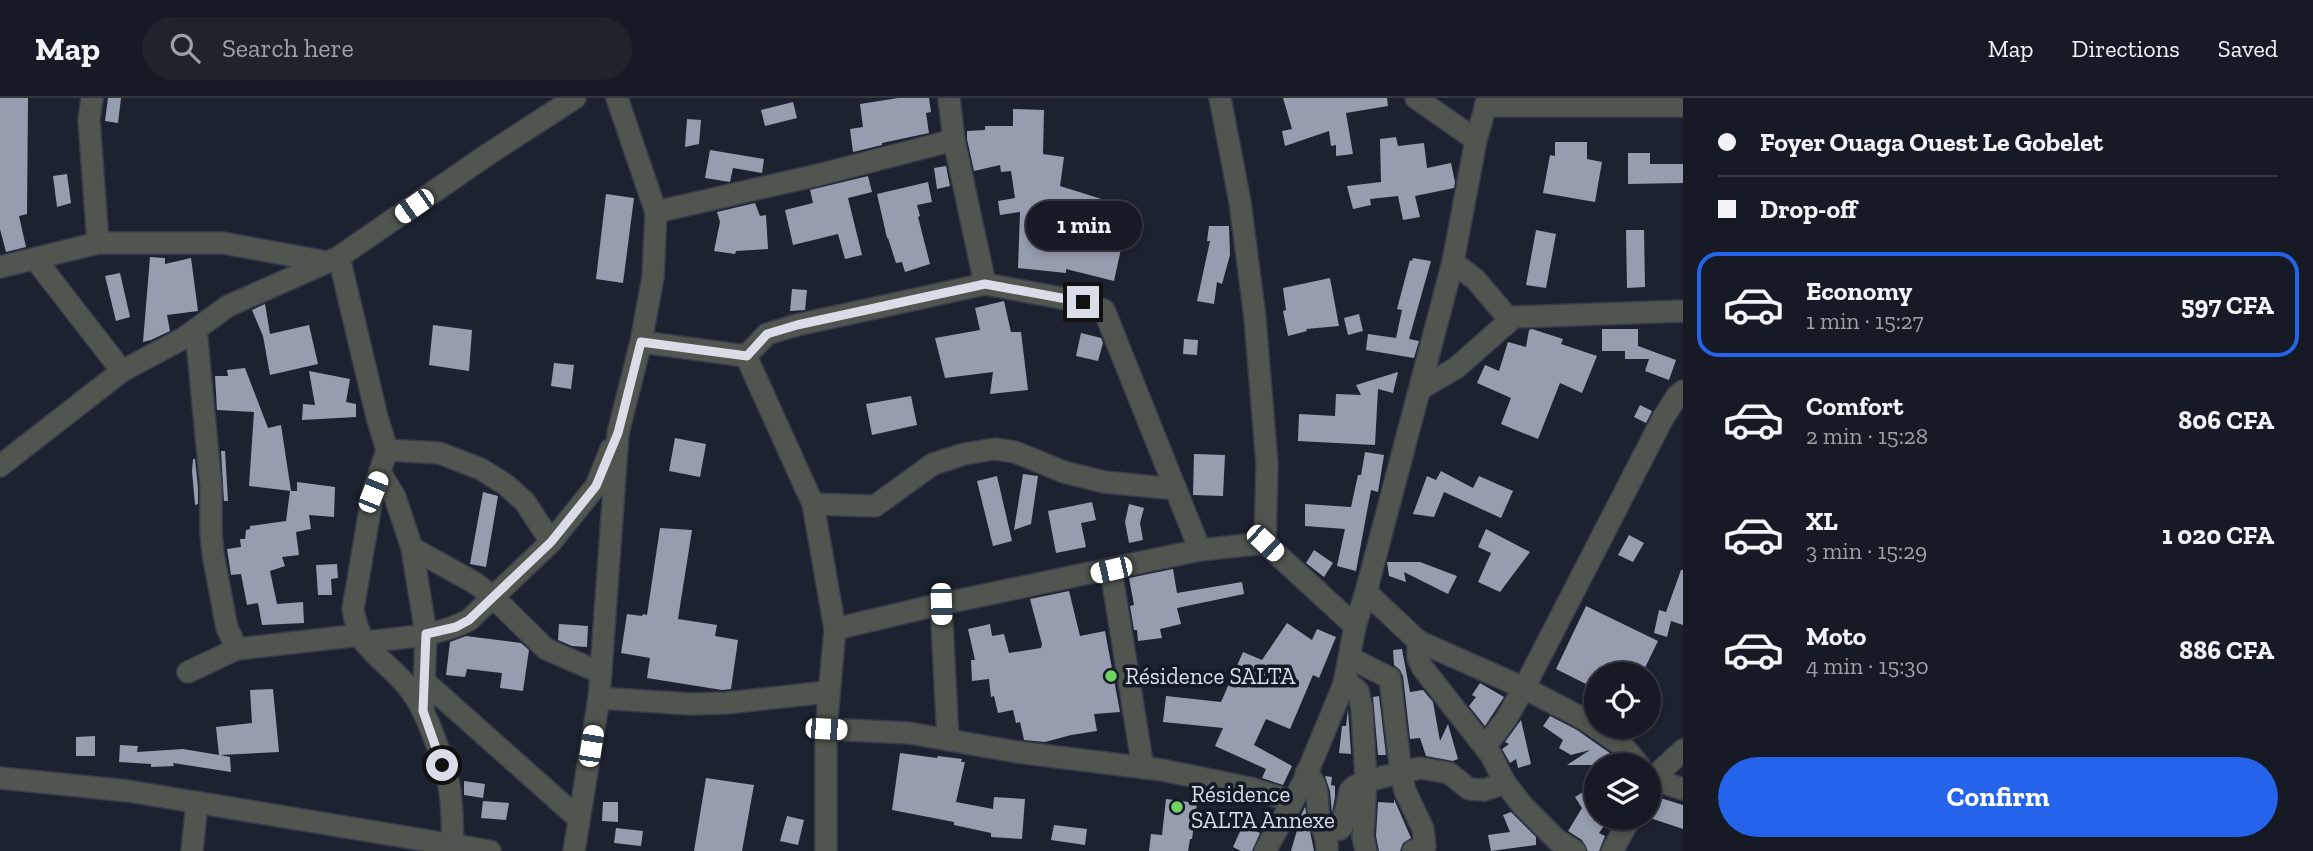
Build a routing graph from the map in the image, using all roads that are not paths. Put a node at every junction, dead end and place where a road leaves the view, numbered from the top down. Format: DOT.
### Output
graph roads {
  1 [pos="92,98"];
  2 [pos="575,98"];
  3 [pos="617,98"];
  4 [pos="949,98"];
  5 [pos="1220,98"];
  6 [pos="1416,98"];
  7 [pos="1486,102"];
  8 [pos="1683,106"];
  9 [pos="954,140"];
  10 [pos="1476,140"];
  11 [pos="656,212"];
  12 [pos="98,243"];
  13 [pos="35,259"];
  14 [pos="333,260"];
  15 [pos="1453,262"];
  16 [pos="0,267"];
  17 [pos="985,284"];
  18 [pos="1683,311"];
  19 [pos="1509,319"];
  20 [pos="196,330"];
  21 [pos="641,342"];
  22 [pos="747,356"];
  23 [pos="122,371"];
  24 [pos="1420,389"];
  25 [pos="1683,391"];
  26 [pos="618,433"];
  27 [pos="387,450"];
  28 [pos="0,466"];
  29 [pos="380,474"];
  30 [pos="1176,489"];
  31 [pos="813,504"];
  32 [pos="551,542"];
  33 [pos="1265,543"];
  34 [pos="412,548"];
  35 [pos="1200,550"];
  36 [pos="1111,570"];
  37 [pos="1366,592"];
  38 [pos="493,597"];
  39 [pos="941,604"];
  40 [pos="1355,626"];
  41 [pos="835,629"];
  42 [pos="426,634"];
  43 [pos="362,638"];
  44 [pos="1418,641"];
  45 [pos="237,649"];
  46 [pos="1350,657"];
  47 [pos="188,671"];
  48 [pos="601,673"];
  49 [pos="424,681"];
  50 [pos="1344,684"];
  51 [pos="1524,688"];
  52 [pos="828,692"];
  53 [pos="599,698"];
  54 [pos="423,711"];
  55 [pos="826,729"];
  56 [pos="948,740"];
  57 [pos="1485,747"];
  58 [pos="1683,750"];
  59 [pos="1629,753"];
  60 [pos="1661,766"];
  61 [pos="1143,768"];
  62 [pos="1401,773"];
  63 [pos="1306,774"];
  64 [pos="0,778"];
  65 [pos="1366,781"];
  66 [pos="1661,781"];
  67 [pos="1505,783"];
  68 [pos="1683,789"];
  69 [pos="1291,801"];
  70 [pos="197,803"];
  71 [pos="579,819"];
  72 [pos="1325,829"];
  73 [pos="1624,830"];
  74 [pos="444,847"];
  75 [pos="192,851"];
  76 [pos="490,851"];
  77 [pos="574,851"];
  78 [pos="826,851"];
  79 [pos="1265,851"];
  80 [pos="1327,851"];
  81 [pos="1366,851"];
  82 [pos="1413,851"];
  83 [pos="1575,851"];
  84 [pos="1612,851"];
  1 -- 12 [label="street"];
  2 -- 14 [label="street"];
  3 -- 11 [label="street"];
  4 -- 9 [label="street"];
  5 -- 33 [label="street"];
  6 -- 10 [label="street"];
  7 -- 8 [label="street"];
  7 -- 10 [label="street"];
  9 -- 11 [label="street"];
  9 -- 17 [label="street"];
  10 -- 15 [label="street"];
  11 -- 21 [label="street"];
  12 -- 13 [label="street"];
  12 -- 14 [label="street"];
  13 -- 16 [label="street"];
  13 -- 23 [label="street"];
  14 -- 20 [label="street"];
  14 -- 27 [label="street"];
  15 -- 19 [label="street"];
  15 -- 24 [label="street"];
  17 -- 22 [label="street"];
  17 -- 30 [label="street"];
  18 -- 19 [label="street"];
  19 -- 24 [label="street"];
  20 -- 23 [label="street"];
  20 -- 45 [label="street"];
  21 -- 22 [label="street"];
  21 -- 26 [label="street"];
  22 -- 31 [label="street"];
  23 -- 28 [label="street"];
  24 -- 37 [label="street"];
  25 -- 51 [label="street"];
  26 -- 32 [label="street"];
  26 -- 48 [label="street"];
  27 -- 29 [label="street"];
  27 -- 32 [label="street"];
  29 -- 34 [label="street"];
  29 -- 43 [label="street"];
  30 -- 31 [label="street"];
  30 -- 35 [label="street"];
  31 -- 41 [label="street"];
  32 -- 38 [label="street"];
  33 -- 35 [label="street"];
  33 -- 40 [label="street"];
  34 -- 38 [label="street"];
  34 -- 42 [label="street"];
  35 -- 36 [label="street"];
  36 -- 39 [label="street"];
  36 -- 61 [label="street"];
  37 -- 40 [label="street"];
  37 -- 44 [label="street"];
  38 -- 42 [label="street"];
  38 -- 48 [label="street"];
  39 -- 41 [label="street"];
  39 -- 56 [label="street"];
  40 -- 46 [label="street"];
  41 -- 52 [label="street"];
  42 -- 43 [label="street"];
  42 -- 49 [label="street"];
  43 -- 45 [label="street"];
  43 -- 54 [label="street"];
  44 -- 51 [label="street"];
  44 -- 57 [label="street"];
  45 -- 47 [label="street"];
  46 -- 50 [label="street"];
  46 -- 62 [label="street"];
  48 -- 53 [label="street"];
  49 -- 54 [label="street"];
  49 -- 71 [label="street"];
  50 -- 63 [label="street"];
  50 -- 65 [label="street"];
  51 -- 57 [label="street"];
  51 -- 59 [label="street"];
  52 -- 53 [label="street"];
  52 -- 55 [label="street"];
  53 -- 71 [label="street"];
  54 -- 74 [label="street"];
  55 -- 56 [label="street"];
  55 -- 78 [label="street"];
  56 -- 61 [label="street"];
  57 -- 67 [label="street"];
  58 -- 60 [label="street"];
  61 -- 69 [label="street"];
  62 -- 65 [label="street"];
  62 -- 67 [label="street"];
  62 -- 82 [label="street"];
  63 -- 69 [label="street"];
  63 -- 72 [label="street"];
  64 -- 70 [label="street"];
  65 -- 72 [label="street"];
  65 -- 81 [label="street"];
  66 -- 68 [label="street"];
  67 -- 83 [label="street"];
  69 -- 79 [label="street"];
  70 -- 74 [label="street"];
  70 -- 75 [label="street"];
  71 -- 77 [label="street"];
  72 -- 80 [label="street"];
  73 -- 84 [label="street"];
  74 -- 76 [label="street"];
}
